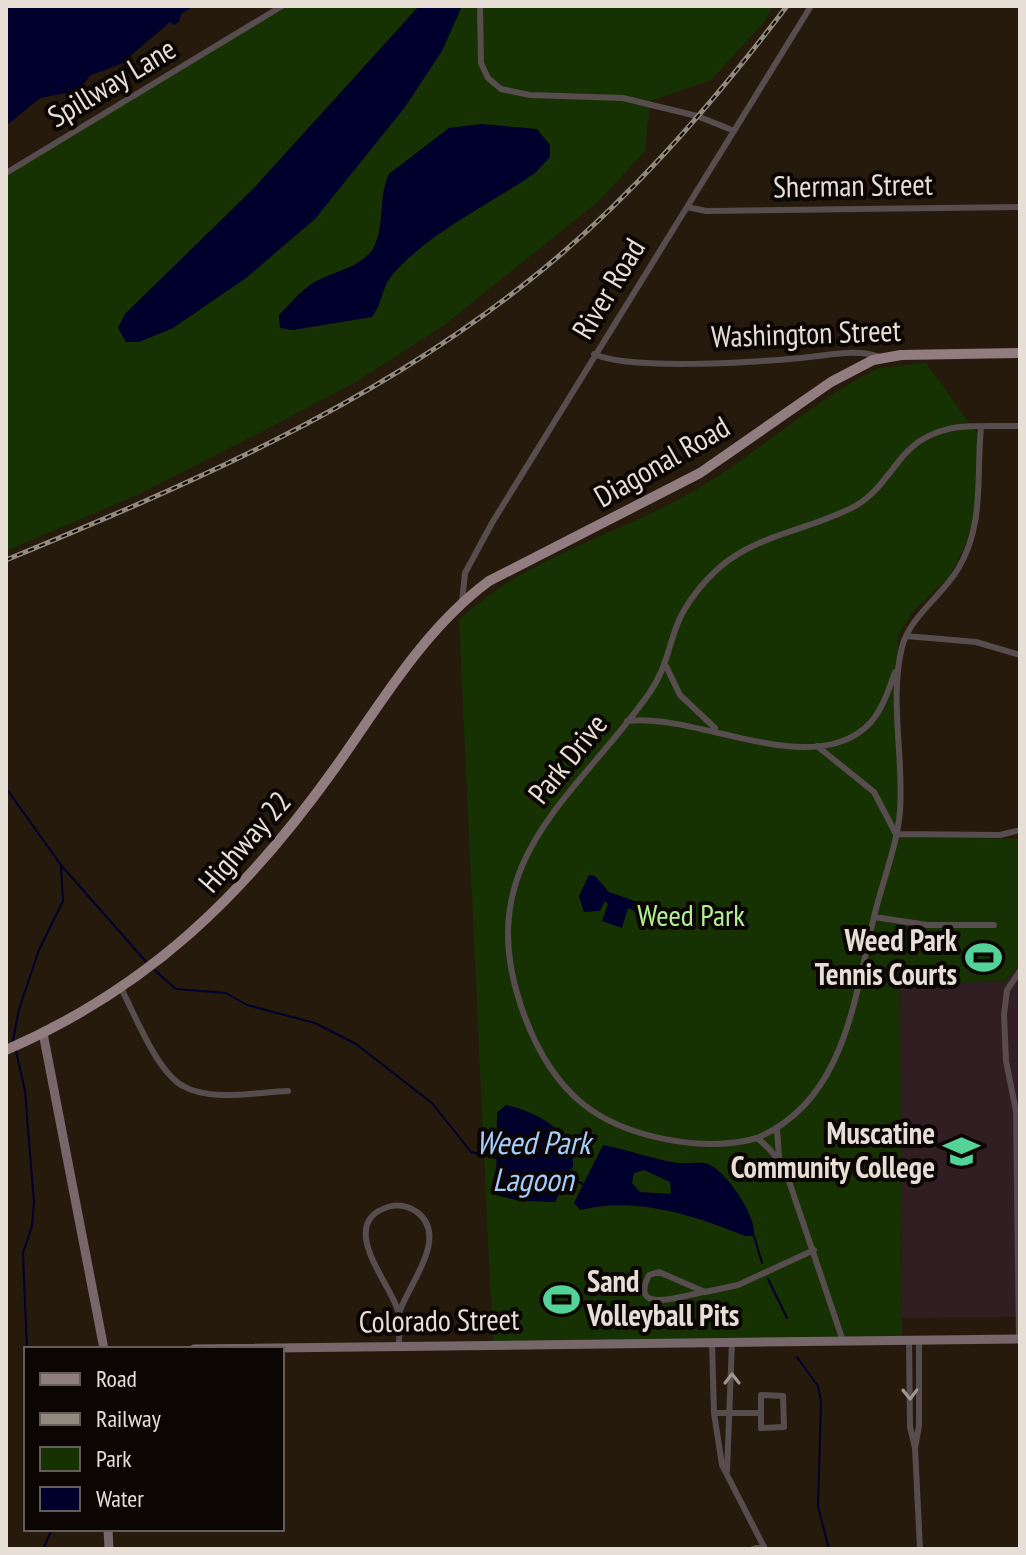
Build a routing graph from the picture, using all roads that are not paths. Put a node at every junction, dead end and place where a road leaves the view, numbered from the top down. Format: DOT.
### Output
graph roads {
  1 [pos="282,6"];
  2 [pos="480,6"];
  3 [pos="811,6"];
  4 [pos="732,130"];
  5 [pos="6,173"];
  6 [pos="687,207"];
  7 [pos="1020,207"];
  8 [pos="1020,353"];
  9 [pos="594,354"];
  10 [pos="881,358"];
  11 [pos="1020,426"];
  12 [pos="981,427"];
  13 [pos="462,602"];
  14 [pos="906,636"];
  15 [pos="1020,655"];
  16 [pos="898,665"];
  17 [pos="666,666"];
  18 [pos="627,721"];
  19 [pos="720,732"];
  20 [pos="817,746"];
  21 [pos="891,800"];
  22 [pos="1020,830"];
  23 [pos="896,834"];
  24 [pos="874,917"];
  25 [pos="994,925"];
  26 [pos="1020,971"];
  27 [pos="121,988"];
  28 [pos="43,1033"];
  29 [pos="6,1050"];
  30 [pos="288,1091"];
  31 [pos="777,1129"];
  32 [pos="757,1138"];
  33 [pos="779,1160"];
  34 [pos="814,1250"];
  35 [pos="705,1292"];
  36 [pos="399,1313"];
  37 [pos="1020,1339"];
  38 [pos="914,1340"];
  39 [pos="843,1341"];
  40 [pos="712,1342"];
  41 [pos="732,1342"];
  42 [pos="399,1345"];
  43 [pos="104,1347"];
  44 [pos="284,1347"];
  45 [pos="714,1413"];
  46 [pos="732,1413"];
  47 [pos="761,1413"];
  48 [pos="727,1471"];
  49 [pos="764,1547"];
  50 [pos="753,1549"];
  51 [pos="920,1549"];
  1 -- 5 [label="street, Spillway Lane"];
  2 -- 4 [label="street"];
  3 -- 4 [label="street, River Road"];
  4 -- 6 [label="street, River Road"];
  6 -- 7 [label="street, Sherman Street"];
  6 -- 9 [label="street, River Road"];
  8 -- 10 [label="main road, Washington Street"];
  9 -- 10 [label="street, Washington Street"];
  9 -- 13 [label="street, River Road"];
  10 -- 13 [label="main road, Diagonal Road"];
  11 -- 12 [label="street, Park Drive"];
  12 -- 14 [label="street, Park Drive"];
  12 -- 17 [label="street, Park Drive"];
  13 -- 27 [label="main road, Highway 22"];
  14 -- 15 [label="street"];
  14 -- 16 [label="street, Park Drive"];
  16 -- 20 [label="street"];
  16 -- 21 [label="street, Park Drive"];
  17 -- 18 [label="street, Park Drive"];
  17 -- 19 [label="street"];
  18 -- 19 [label="street"];
  18 -- 32 [label="street, Park Drive"];
  19 -- 20 [label="street"];
  20 -- 21 [label="street"];
  21 -- 23 [label="street"];
  21 -- 23 [label="street, Park Drive"];
  22 -- 23 [label="street"];
  23 -- 24 [label="street, Park Drive"];
  24 -- 25 [label="street"];
  24 -- 31 [label="street, Park Drive"];
  26 -- 37 [label="street"];
  27 -- 28 [label="main road, Highway 22"];
  27 -- 30 [label="street"];
  28 -- 29 [label="main road, Highway 22"];
  28 -- 43 [label="street"];
  31 -- 32 [label="street, Park Drive"];
  31 -- 33 [label="street"];
  32 -- 33 [label="street"];
  33 -- 34 [label="street"];
  34 -- 35 [label="street"];
  34 -- 39 [label="street"];
  35 -- 35 [label="street"];
  36 -- 36 [label="street"];
  36 -- 42 [label="street"];
  37 -- 38 [label="street, Colorado Street"];
  38 -- 39 [label="street, Colorado Street"];
  38 -- 51 [label="street"];
  39 -- 41 [label="street, Colorado Street"];
  40 -- 41 [label="street, Colorado Street"];
  40 -- 42 [label="street, Colorado Street"];
  40 -- 45 [label="street"];
  46 -- 41 [label="street, one-way"];
  42 -- 44 [label="street, Colorado Street"];
  45 -- 46 [label="street"];
  45 -- 48 [label="street"];
  46 -- 47 [label="street"];
  46 -- 48 [label="street"];
  47 -- 47 [label="street"];
  48 -- 49 [label="street"];
  49 -- 50 [label="street"];
}
